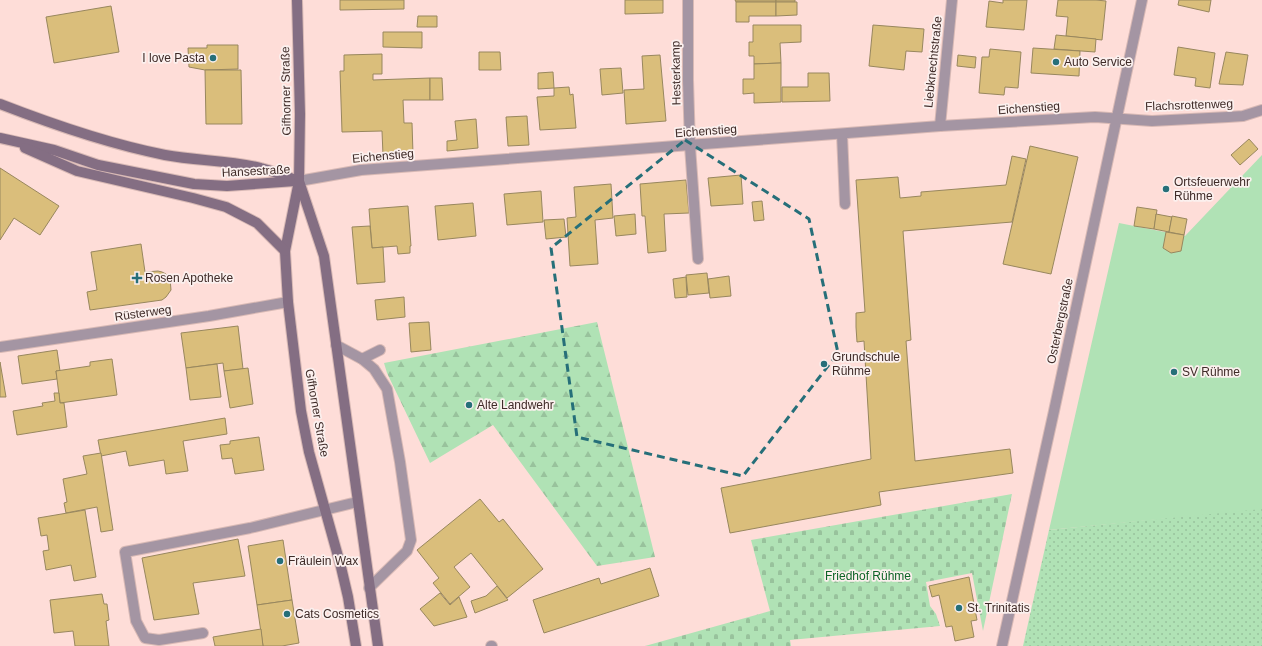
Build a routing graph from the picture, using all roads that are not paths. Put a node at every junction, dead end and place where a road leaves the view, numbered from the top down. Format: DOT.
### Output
graph roads {
  1 [pos="296,0"];
  2 [pos="688,0"];
  3 [pos="952,0"];
  4 [pos="1142,0"];
  5 [pos="0,104"];
  6 [pos="1262,110"];
  7 [pos="1117,119"];
  8 [pos="940,126"];
  9 [pos="842,134"];
  10 [pos="4,139"];
  11 [pos="690,146"];
  12 [pos="299,181"];
  13 [pos="845,204"];
  14 [pos="285,251"];
  15 [pos="698,259"];
  16 [pos="288,302"];
  17 [pos="336,345"];
  18 [pos="0,347"];
  19 [pos="380,350"];
  20 [pos="362,358"];
  21 [pos="357,502"];
  22 [pos="325,510"];
  23 [pos="369,588"];
  24 [pos="203,633"];
  25 [pos="356,646"];
  26 [pos="378,646"];
  27 [pos="1002,646"];
  1 -- 12 [label="main road, Gifhorner Straße"];
  2 -- 11 [label="street, Hesterkamp"];
  3 -- 8 [label="street, Liebknechtstraße"];
  4 -- 7 [label="street, Osterbergstraße"];
  5 -- 12 [label="main road, Hansestraße"];
  6 -- 7 [label="street, Flachsrottenweg"];
  7 -- 8 [label="street, Eichenstieg"];
  7 -- 27 [label="street, Osterbergstraße"];
  8 -- 9 [label="street, Eichenstieg"];
  9 -- 11 [label="street, Eichenstieg"];
  9 -- 13 [label="street"];
  10 -- 12 [label="main road, Hansestraße"];
  10 -- 14 [label="main road, Hansestraße"];
  11 -- 12 [label="street, Eichenstieg"];
  11 -- 15 [label="street, Hesterkamp"];
  12 -- 14 [label="main road, Gifhorner Straße"];
  12 -- 17 [label="main road, Gifhorner Straße"];
  14 -- 16 [label="main road, Gifhorner Straße"];
  16 -- 18 [label="street, Rüsterweg"];
  16 -- 22 [label="main road, Gifhorner Straße"];
  17 -- 20 [label="street"];
  17 -- 21 [label="main road, Gifhorner Straße"];
  19 -- 20 [label="street"];
  20 -- 23 [label="street"];
  21 -- 22 [label="street"];
  21 -- 23 [label="main road, Gifhorner Straße"];
  22 -- 24 [label="street"];
  22 -- 25 [label="main road, Gifhorner Straße"];
  23 -- 26 [label="main road, Gifhorner Straße"];
}
